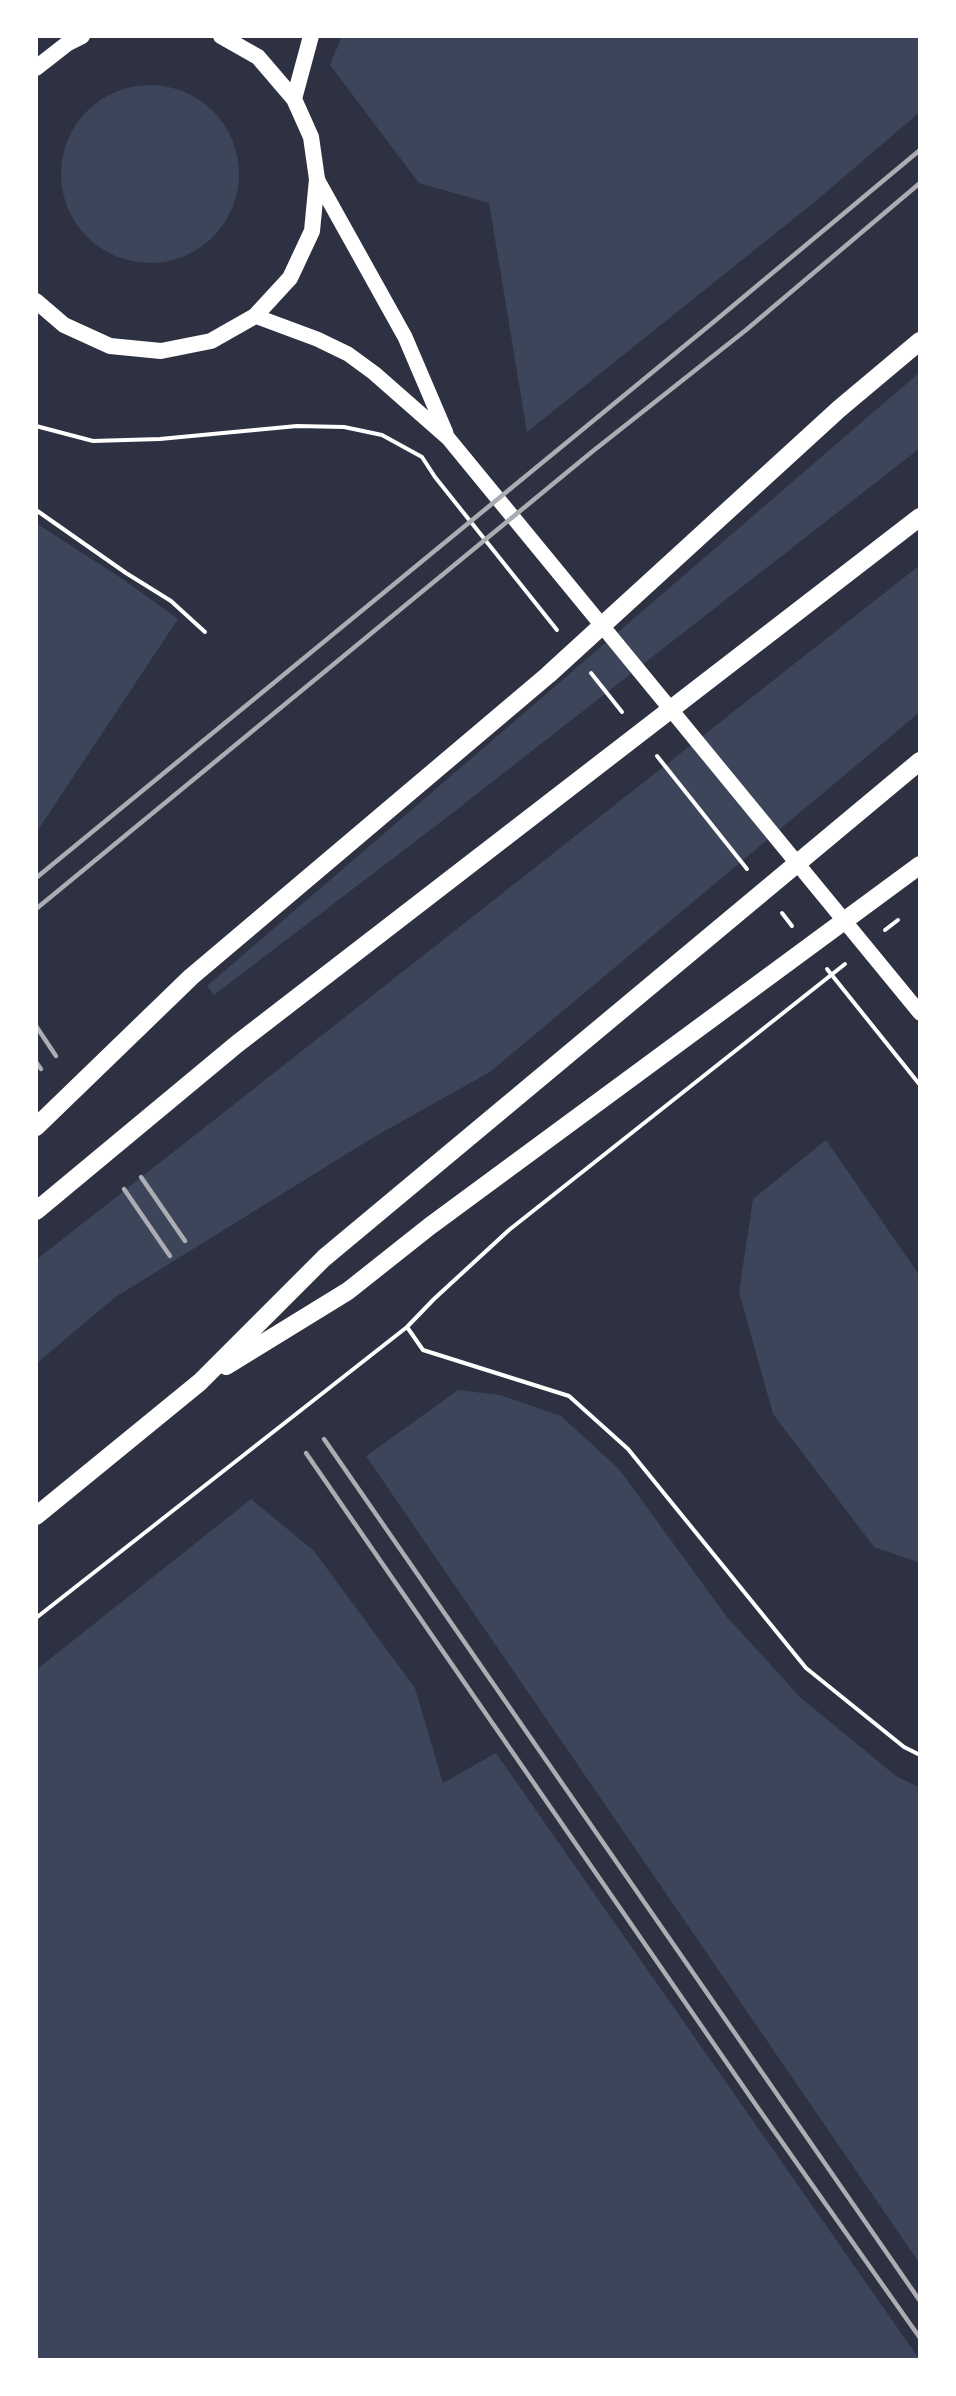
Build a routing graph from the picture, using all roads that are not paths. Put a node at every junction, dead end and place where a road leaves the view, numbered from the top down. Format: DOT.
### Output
graph roads {
  1 [pos="82,36"];
  2 [pos="221,36"];
  3 [pos="311,36"];
  4 [pos="37,66"];
  5 [pos="294,99"];
  6 [pos="317,179"];
  7 [pos="36,301"];
  8 [pos="255,316"];
  9 [pos="920,341"];
  10 [pos="447,438"];
  11 [pos="920,517"];
  12 [pos="920,761"];
  13 [pos="920,865"];
  14 [pos="920,1013"];
  15 [pos="36,1127"];
  16 [pos="36,1211"];
  17 [pos="200,1382"];
  18 [pos="36,1516"];
  1 -- 4 [label="highway"];
  2 -- 5 [label="highway"];
  3 -- 5 [label="highway"];
  5 -- 6 [label="highway"];
  6 -- 8 [label="highway"];
  6 -- 10 [label="main road"];
  7 -- 8 [label="highway"];
  8 -- 10 [label="main road"];
  9 -- 15 [label="highway"];
  10 -- 14 [label="main road"];
  11 -- 16 [label="highway"];
  12 -- 17 [label="highway"];
  13 -- 17 [label="highway"];
  17 -- 18 [label="highway"];
}
